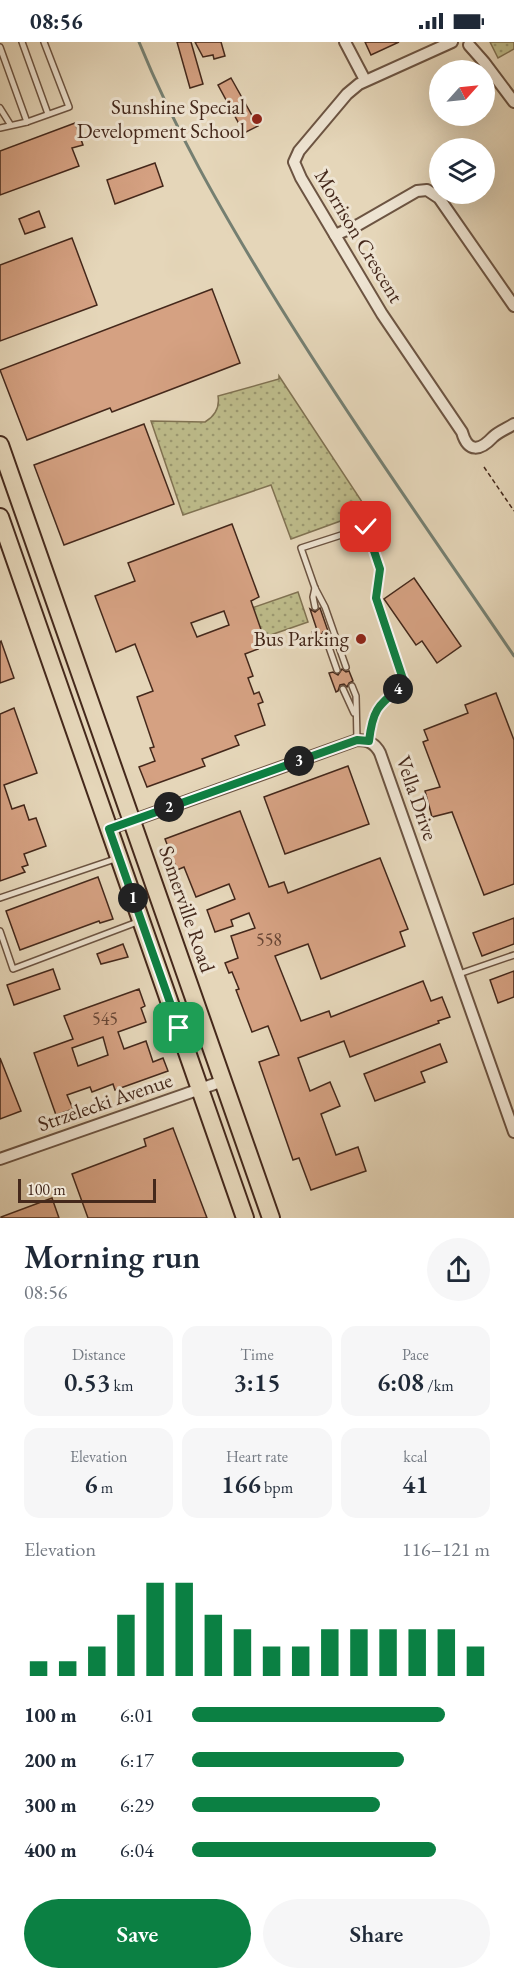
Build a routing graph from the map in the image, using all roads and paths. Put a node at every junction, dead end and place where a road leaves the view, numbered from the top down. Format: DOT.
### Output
graph roads {
  1 [pos="22,42"];
  2 [pos="44,42"];
  3 [pos="463,43"];
  4 [pos="347,46"];
  5 [pos="0,47"];
  6 [pos="362,82"];
  7 [pos="514,102"];
  8 [pos="0,108"];
  9 [pos="48,114"];
  10 [pos="27,122"];
  11 [pos="10,124"];
  12 [pos="0,128"];
  13 [pos="336,238"];
  14 [pos="514,306"];
  15 [pos="514,424"];
  16 [pos="2,457"];
  17 [pos="484,466"];
  18 [pos="514,511"];
  19 [pos="0,517"];
  20 [pos="315,588"];
  21 [pos="315,608"];
  22 [pos="325,636"];
  23 [pos="346,667"];
  24 [pos="337,670"];
  25 [pos="352,686"];
  26 [pos="343,689"];
  27 [pos="356,717"];
  28 [pos="357,740"];
  29 [pos="369,741"];
  30 [pos="132,821"];
  31 [pos="109,829"];
  32 [pos="119,857"];
  33 [pos="0,898"];
  34 [pos="141,921"];
  35 [pos="0,931"];
  36 [pos="514,955"];
  37 [pos="458,974"];
  38 [pos="223,1081"];
  39 [pos="200,1090"];
  40 [pos="514,1132"];
  41 [pos="0,1159"];
  42 [pos="245,1218"];
  43 [pos="271,1218"];
  1 -- 9 [label="lane"];
  2 -- 9 [label="lane"];
  3 -- 6 [label="street, Morrison Crescent"];
  3 -- 7 [label="street"];
  4 -- 6 [label="street"];
  5 -- 10 [label="lane"];
  6 -- 13 [label="street, Morrison Crescent"];
  8 -- 11 [label="lane"];
  9 -- 10 [label="lane"];
  10 -- 11 [label="lane"];
  11 -- 12 [label="lane"];
  13 -- 14 [label="street"];
  13 -- 15 [label="street, Morrison Crescent"];
  16 -- 30 [label="main road, Somerville Road"];
  17 -- 18 [label="path"];
  19 -- 31 [label="main road"];
  20 -- 21 [label="lane"];
  20 -- 23 [label="lane"];
  20 -- 29 [label="lane"];
  22 -- 24 [label="lane"];
  25 -- 27 [label="lane"];
  26 -- 27 [label="lane"];
  27 -- 28 [label="lane"];
  28 -- 29 [label="street, Vella Drive"];
  28 -- 30 [label="street, Vella Drive"];
  29 -- 37 [label="street, Vella Drive"];
  30 -- 31 [label="street, Vella Drive"];
  30 -- 38 [label="main road, Somerville Road"];
  31 -- 32 [label="main road"];
  32 -- 33 [label="lane"];
  32 -- 34 [label="main road"];
  34 -- 35 [label="lane"];
  34 -- 39 [label="main road"];
  36 -- 37 [label="lane"];
  37 -- 40 [label="street, Vella Drive"];
  38 -- 39 [label="street, Strzelecki Avenue"];
  38 -- 43 [label="main road, Somerville Road"];
  39 -- 41 [label="street, Strzelecki Avenue"];
  39 -- 42 [label="main road"];
}
